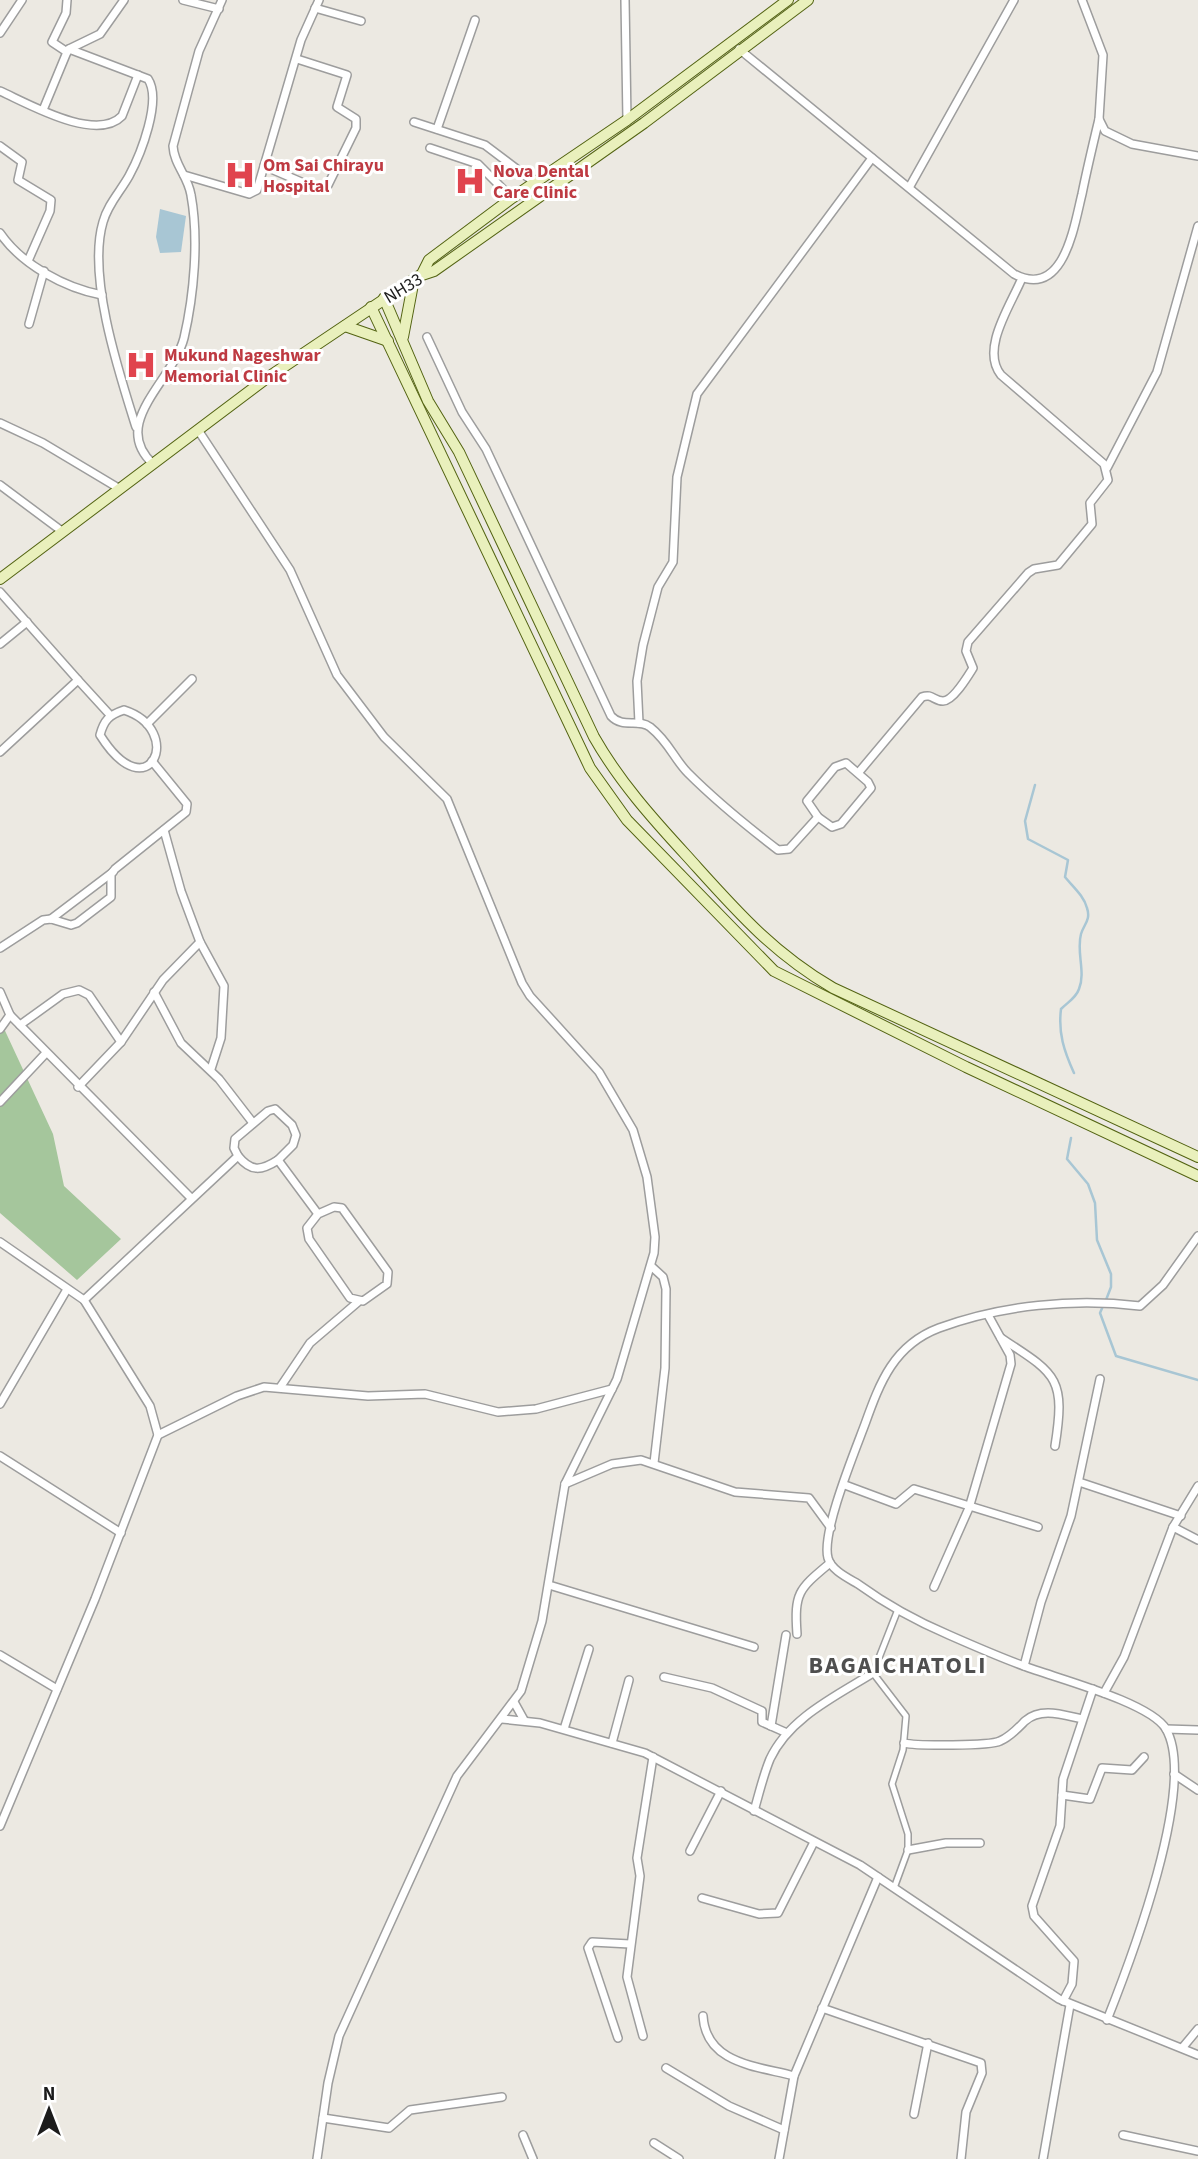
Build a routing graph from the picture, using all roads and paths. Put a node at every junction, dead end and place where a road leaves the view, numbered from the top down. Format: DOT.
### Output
graph roads {
  1 [pos="22,0"];
  2 [pos="67,0"];
  3 [pos="124,0"];
  4 [pos="183,0"];
  5 [pos="222,0"];
  6 [pos="625,0"];
  7 [pos="788,0"];
  8 [pos="808,0"];
  9 [pos="1014,0"];
  10 [pos="1082,0"];
  11 [pos="317,4"];
  12 [pos="219,9"];
  13 [pos="475,20"];
  14 [pos="362,22"];
  15 [pos="0,33"];
  16 [pos="739,49"];
  17 [pos="68,51"];
  18 [pos="297,59"];
  19 [pos="138,75"];
  20 [pos="0,92"];
  21 [pos="43,110"];
  22 [pos="1099,119"];
  23 [pos="627,120"];
  24 [pos="414,122"];
  25 [pos="437,129"];
  26 [pos="0,146"];
  27 [pos="430,148"];
  28 [pos="1198,156"];
  29 [pos="872,158"];
  30 [pos="264,166"];
  31 [pos="184,175"];
  32 [pos="534,182"];
  33 [pos="910,186"];
  34 [pos="512,198"];
  35 [pos="1198,226"];
  36 [pos="0,233"];
  37 [pos="27,261"];
  38 [pos="44,271"];
  39 [pos="418,277"];
  40 [pos="1022,278"];
  41 [pos="102,295"];
  42 [pos="384,298"];
  43 [pos="371,307"];
  44 [pos="29,324"];
  45 [pos="345,326"];
  46 [pos="403,337"];
  47 [pos="427,337"];
  48 [pos="388,341"];
  49 [pos="0,424"];
  50 [pos="136,428"];
  51 [pos="198,430"];
  52 [pos="153,464"];
  53 [pos="1107,468"];
  54 [pos="0,485"];
  55 [pos="120,489"];
  56 [pos="63,532"];
  57 [pos="0,579"];
  58 [pos="0,593"];
  59 [pos="27,622"];
  60 [pos="0,644"];
  61 [pos="192,679"];
  62 [pos="78,680"];
  63 [pos="110,715"];
  64 [pos="639,723"];
  65 [pos="147,724"];
  66 [pos="4,741"];
  67 [pos="0,752"];
  68 [pos="152,761"];
  69 [pos="859,772"];
  70 [pos="818,817"];
  71 [pos="164,831"];
  72 [pos="113,872"];
  73 [pos="51,919"];
  74 [pos="200,942"];
  75 [pos="0,948"];
  76 [pos="0,992"];
  77 [pos="154,992"];
  78 [pos="10,1015"];
  79 [pos="20,1025"];
  80 [pos="0,1029"];
  81 [pos="121,1042"];
  82 [pos="46,1053"];
  83 [pos="211,1069"];
  84 [pos="78,1087"];
  85 [pos="0,1102"];
  86 [pos="253,1123"];
  87 [pos="238,1156"];
  88 [pos="1198,1157"];
  89 [pos="278,1160"];
  90 [pos="1198,1176"];
  91 [pos="191,1197"];
  92 [pos="318,1214"];
  93 [pos="1198,1236"];
  94 [pos="0,1242"];
  95 [pos="651,1266"];
  96 [pos="66,1291"];
  97 [pos="84,1300"];
  98 [pos="358,1302"];
  99 [pos="988,1315"];
  100 [pos="1000,1337"];
  101 [pos="1100,1379"];
  102 [pos="281,1386"];
  103 [pos="612,1389"];
  104 [pos="0,1404"];
  105 [pos="158,1435"];
  106 [pos="1055,1446"];
  107 [pos="0,1455"];
  108 [pos="654,1463"];
  109 [pos="1079,1482"];
  110 [pos="565,1484"];
  111 [pos="845,1485"];
  112 [pos="1198,1486"];
  113 [pos="969,1507"];
  114 [pos="1181,1516"];
  115 [pos="1038,1527"];
  116 [pos="1173,1527"];
  117 [pos="831,1528"];
  118 [pos="121,1533"];
  119 [pos="1198,1540"];
  120 [pos="830,1563"];
  121 [pos="549,1585"];
  122 [pos="934,1587"];
  123 [pos="897,1612"];
  124 [pos="797,1634"];
  125 [pos="786,1635"];
  126 [pos="754,1647"];
  127 [pos="589,1649"];
  128 [pos="0,1655"];
  129 [pos="1024,1666"];
  130 [pos="873,1673"];
  131 [pos="664,1677"];
  132 [pos="629,1680"];
  133 [pos="57,1689"];
  134 [pos="1093,1689"];
  135 [pos="1104,1693"];
  136 [pos="514,1703"];
  137 [pos="502,1719"];
  138 [pos="1082,1719"];
  139 [pos="524,1720"];
  140 [pos="771,1726"];
  141 [pos="1166,1729"];
  142 [pos="564,1730"];
  143 [pos="1198,1730"];
  144 [pos="787,1733"];
  145 [pos="612,1743"];
  146 [pos="904,1743"];
  147 [pos="653,1757"];
  148 [pos="1144,1757"];
  149 [pos="1174,1774"];
  150 [pos="1198,1790"];
  151 [pos="721,1791"];
  152 [pos="1062,1795"];
  153 [pos="3,1809"];
  154 [pos="754,1811"];
  155 [pos="0,1826"];
  156 [pos="814,1842"];
  157 [pos="980,1843"];
  158 [pos="908,1850"];
  159 [pos="690,1851"];
  160 [pos="878,1877"];
  161 [pos="894,1888"];
  162 [pos="702,1898"];
  163 [pos="630,1944"];
  164 [pos="1067,2003"];
  165 [pos="821,2008"];
  166 [pos="703,2016"];
  167 [pos="1107,2020"];
  168 [pos="1198,2029"];
  169 [pos="643,2036"];
  170 [pos="618,2038"];
  171 [pos="928,2043"];
  172 [pos="1183,2047"];
  173 [pos="1198,2055"];
  174 [pos="666,2068"];
  175 [pos="794,2076"];
  176 [pos="502,2097"];
  177 [pos="914,2114"];
  178 [pos="323,2118"];
  179 [pos="785,2130"];
  180 [pos="1123,2135"];
  181 [pos="523,2136"];
  182 [pos="654,2143"];
  183 [pos="1198,2151"];
  184 [pos="317,2159"];
  185 [pos="533,2159"];
  186 [pos="679,2159"];
  187 [pos="779,2159"];
  188 [pos="961,2159"];
  189 [pos="1043,2159"];
  1 -- 15 [label="street"];
  2 -- 17 [label="street"];
  3 -- 17 [label="street"];
  4 -- 12 [label="street"];
  5 -- 12 [label="street"];
  6 -- 23 [label="street"];
  7 -- 23 [label="main road"];
  8 -- 16 [label="main road, NH33"];
  9 -- 33 [label="street"];
  10 -- 22 [label="street"];
  11 -- 14 [label="street"];
  11 -- 18 [label="street"];
  12 -- 31 [label="street"];
  13 -- 25 [label="street"];
  16 -- 29 [label="street"];
  16 -- 39 [label="main road, NH33"];
  17 -- 19 [label="street"];
  17 -- 21 [label="street"];
  18 -- 30 [label="street"];
  18 -- 30 [label="street"];
  19 -- 21 [label="street"];
  19 -- 41 [label="street"];
  20 -- 21 [label="street"];
  22 -- 28 [label="street"];
  22 -- 40 [label="street"];
  23 -- 32 [label="main road"];
  24 -- 25 [label="street"];
  25 -- 32 [label="street"];
  26 -- 37 [label="street"];
  27 -- 34 [label="street"];
  29 -- 33 [label="street"];
  29 -- 64 [label="street"];
  30 -- 31 [label="street"];
  31 -- 50 [label="street"];
  32 -- 34 [label="main road"];
  33 -- 40 [label="street"];
  34 -- 39 [label="main road"];
  35 -- 53 [label="street"];
  36 -- 37 [label="street"];
  37 -- 38 [label="street"];
  38 -- 41 [label="street"];
  38 -- 44 [label="street"];
  39 -- 42 [label="main road, NH33"];
  39 -- 46 [label="main road"];
  40 -- 53 [label="street"];
  41 -- 50 [label="street"];
  42 -- 43 [label="main road, NH33"];
  42 -- 46 [label="main road"];
  43 -- 45 [label="main road, NH33"];
  43 -- 48 [label="main road"];
  45 -- 48 [label="main road"];
  45 -- 51 [label="main road, NH33"];
  46 -- 88 [label="main road"];
  47 -- 64 [label="street"];
  48 -- 90 [label="main road"];
  49 -- 55 [label="street"];
  50 -- 52 [label="street"];
  51 -- 52 [label="main road, NH33"];
  51 -- 95 [label="street"];
  52 -- 55 [label="main road, NH33"];
  53 -- 69 [label="street"];
  54 -- 56 [label="street"];
  55 -- 56 [label="main road, NH33"];
  56 -- 57 [label="main road, NH33"];
  58 -- 59 [label="street"];
  59 -- 60 [label="street"];
  59 -- 62 [label="street"];
  61 -- 65 [label="street"];
  62 -- 63 [label="street"];
  62 -- 66 [label="street"];
  63 -- 65 [label="street"];
  63 -- 68 [label="street"];
  64 -- 70 [label="street"];
  65 -- 68 [label="street"];
  66 -- 67 [label="street"];
  68 -- 71 [label="street"];
  69 -- 70 [label="street"];
  69 -- 70 [label="street"];
  71 -- 72 [label="street"];
  71 -- 74 [label="street"];
  72 -- 73 [label="street"];
  72 -- 73 [label="street"];
  73 -- 75 [label="street"];
  74 -- 77 [label="street"];
  74 -- 83 [label="street"];
  76 -- 78 [label="street"];
  77 -- 81 [label="street"];
  77 -- 83 [label="street"];
  78 -- 79 [label="street"];
  78 -- 80 [label="street"];
  79 -- 81 [label="street"];
  79 -- 82 [label="street"];
  81 -- 84 [label="street"];
  82 -- 84 [label="street"];
  82 -- 85 [label="street"];
  83 -- 86 [label="street"];
  84 -- 91 [label="street"];
  86 -- 87 [label="street"];
  86 -- 89 [label="street"];
  87 -- 89 [label="street"];
  87 -- 91 [label="street"];
  89 -- 92 [label="street"];
  91 -- 97 [label="street"];
  92 -- 98 [label="street"];
  92 -- 98 [label="street"];
  93 -- 99 [label="street"];
  94 -- 96 [label="street"];
  95 -- 103 [label="street"];
  95 -- 108 [label="street"];
  96 -- 97 [label="street"];
  96 -- 104 [label="street"];
  97 -- 105 [label="street"];
  98 -- 102 [label="street"];
  99 -- 100 [label="street"];
  99 -- 111 [label="street"];
  100 -- 106 [label="street"];
  100 -- 113 [label="street"];
  101 -- 109 [label="street"];
  102 -- 103 [label="street"];
  102 -- 105 [label="street"];
  103 -- 110 [label="street"];
  105 -- 118 [label="street"];
  107 -- 118 [label="street"];
  108 -- 110 [label="street"];
  108 -- 117 [label="street"];
  109 -- 114 [label="street"];
  109 -- 129 [label="street"];
  110 -- 121 [label="street"];
  111 -- 113 [label="street"];
  111 -- 117 [label="street"];
  112 -- 114 [label="street"];
  113 -- 115 [label="street"];
  113 -- 122 [label="street"];
  114 -- 116 [label="street"];
  116 -- 119 [label="street"];
  116 -- 135 [label="street"];
  117 -- 120 [label="street"];
  118 -- 133 [label="street"];
  120 -- 123 [label="street"];
  120 -- 124 [label="street"];
  121 -- 126 [label="street"];
  121 -- 136 [label="street"];
  123 -- 129 [label="street"];
  123 -- 130 [label="street"];
  125 -- 140 [label="street"];
  127 -- 142 [label="street"];
  128 -- 133 [label="street"];
  129 -- 134 [label="street"];
  130 -- 144 [label="street"];
  130 -- 146 [label="street"];
  131 -- 140 [label="street"];
  132 -- 145 [label="street"];
  133 -- 153 [label="street"];
  134 -- 135 [label="street"];
  134 -- 138 [label="street"];
  135 -- 141 [label="street"];
  136 -- 137 [label="street"];
  136 -- 139 [label="street"];
  137 -- 139 [label="street"];
  137 -- 178 [label="street"];
  138 -- 146 [label="street"];
  138 -- 152 [label="street"];
  139 -- 142 [label="street"];
  140 -- 144 [label="street"];
  141 -- 143 [label="street"];
  141 -- 149 [label="street"];
  142 -- 145 [label="street"];
  144 -- 154 [label="street"];
  145 -- 147 [label="street"];
  146 -- 158 [label="street"];
  147 -- 151 [label="street"];
  147 -- 163 [label="street"];
  148 -- 152 [label="street"];
  149 -- 150 [label="street"];
  149 -- 167 [label="street"];
  151 -- 154 [label="street"];
  151 -- 159 [label="street"];
  152 -- 164 [label="street"];
  153 -- 155 [label="street"];
  154 -- 156 [label="street"];
  156 -- 160 [label="street"];
  156 -- 162 [label="street"];
  157 -- 158 [label="street"];
  158 -- 161 [label="street"];
  160 -- 161 [label="street"];
  160 -- 165 [label="street"];
  161 -- 164 [label="street"];
  163 -- 169 [label="street"];
  163 -- 170 [label="street"];
  164 -- 167 [label="street"];
  164 -- 189 [label="street"];
  165 -- 171 [label="street"];
  165 -- 175 [label="street"];
  166 -- 175 [label="street"];
  167 -- 172 [label="street"];
  168 -- 172 [label="street"];
  171 -- 177 [label="street"];
  171 -- 188 [label="street"];
  172 -- 173 [label="street"];
  174 -- 179 [label="street"];
  175 -- 179 [label="street"];
  176 -- 178 [label="street"];
  178 -- 184 [label="street"];
  179 -- 187 [label="street"];
  180 -- 183 [label="street"];
  181 -- 185 [label="street"];
  182 -- 186 [label="street"];
}
